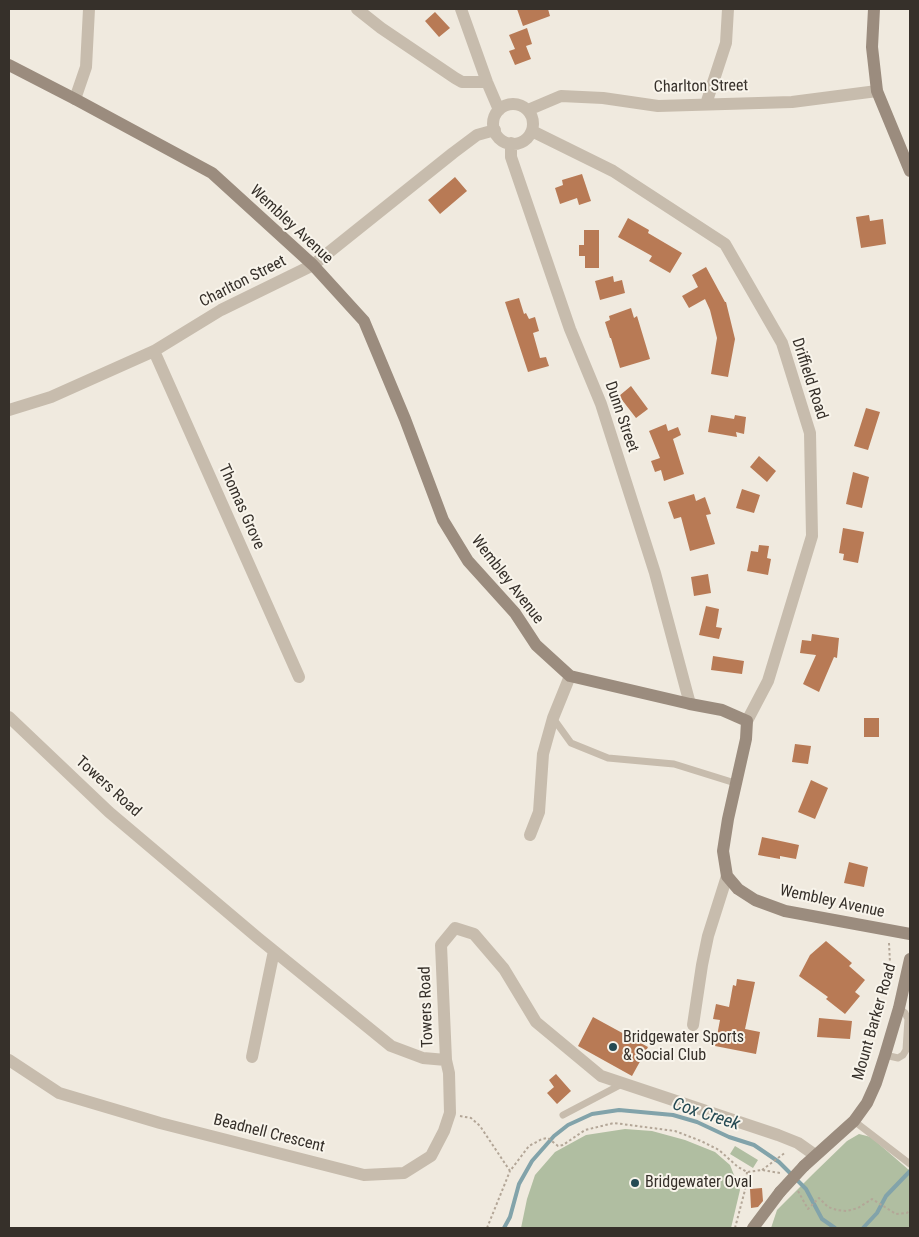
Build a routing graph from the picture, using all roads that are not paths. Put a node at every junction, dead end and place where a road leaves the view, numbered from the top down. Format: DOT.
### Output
graph roads {
  1 [pos="89,9"];
  2 [pos="357,9"];
  3 [pos="461,9"];
  4 [pos="728,9"];
  5 [pos="874,9"];
  6 [pos="9,65"];
  7 [pos="487,82"];
  8 [pos="877,91"];
  9 [pos="76,99"];
  10 [pos="706,104"];
  11 [pos="499,110"];
  12 [pos="528,110"];
  13 [pos="495,130"];
  14 [pos="532,131"];
  15 [pos="511,143"];
  16 [pos="910,170"];
  17 [pos="313,265"];
  18 [pos="154,351"];
  19 [pos="9,410"];
  20 [pos="570,676"];
  21 [pos="300,677"];
  22 [pos="690,704"];
  23 [pos="9,717"];
  24 [pos="553,718"];
  25 [pos="747,720"];
  26 [pos="735,782"];
  27 [pos="530,835"];
  28 [pos="727,876"];
  29 [pos="910,934"];
  30 [pos="274,951"];
  31 [pos="910,959"];
  32 [pos="899,1008"];
  33 [pos="693,1025"];
  34 [pos="885,1054"];
  35 [pos="252,1057"];
  36 [pos="9,1060"];
  37 [pos="446,1060"];
  38 [pos="624,1084"];
  39 [pos="563,1115"];
  40 [pos="854,1121"];
  41 [pos="815,1155"];
  42 [pos="910,1164"];
  43 [pos="753,1228"];
  1 -- 9 [label="street"];
  2 -- 7 [label="street"];
  3 -- 7 [label="street"];
  4 -- 10 [label="street"];
  5 -- 8 [label="street"];
  6 -- 9 [label="street, Wembley Avenue"];
  7 -- 11 [label="street"];
  8 -- 10 [label="street, Charlton Street"];
  8 -- 16 [label="street"];
  9 -- 17 [label="street, Wembley Avenue"];
  10 -- 12 [label="street, Charlton Street"];
  11 -- 12 [label="street"];
  11 -- 13 [label="street"];
  12 -- 14 [label="street"];
  13 -- 15 [label="street"];
  13 -- 17 [label="street, Charlton Street"];
  14 -- 15 [label="street"];
  14 -- 25 [label="street, Driffield Road"];
  15 -- 22 [label="street, Dunn Street"];
  17 -- 18 [label="street, Charlton Street"];
  17 -- 20 [label="street, Wembley Avenue"];
  18 -- 19 [label="street, Charlton Street"];
  18 -- 21 [label="street, Thomas Grove"];
  20 -- 22 [label="street, Wembley Avenue"];
  20 -- 24 [label="street"];
  22 -- 25 [label="street, Wembley Avenue"];
  23 -- 30 [label="street, Towers Road"];
  24 -- 26 [label="lane"];
  24 -- 27 [label="street"];
  25 -- 26 [label="street"];
  26 -- 28 [label="street"];
  28 -- 29 [label="street, Wembley Avenue"];
  28 -- 33 [label="street"];
  30 -- 35 [label="street"];
  30 -- 37 [label="street, Towers Road"];
  31 -- 32 [label="street, Mount Barker Road"];
  32 -- 34 [label="street, Mount Barker Road"];
  32 -- 34 [label="lane"];
  34 -- 40 [label="street, Mount Barker Road"];
  36 -- 37 [label="street, Beadnell Crescent"];
  37 -- 38 [label="street, Towers Road"];
  38 -- 39 [label="lane"];
  38 -- 41 [label="street, Towers Road"];
  40 -- 41 [label="street, Mount Barker Road"];
  40 -- 42 [label="lane"];
  41 -- 43 [label="street, Mount Barker Road, bridge"];
}
